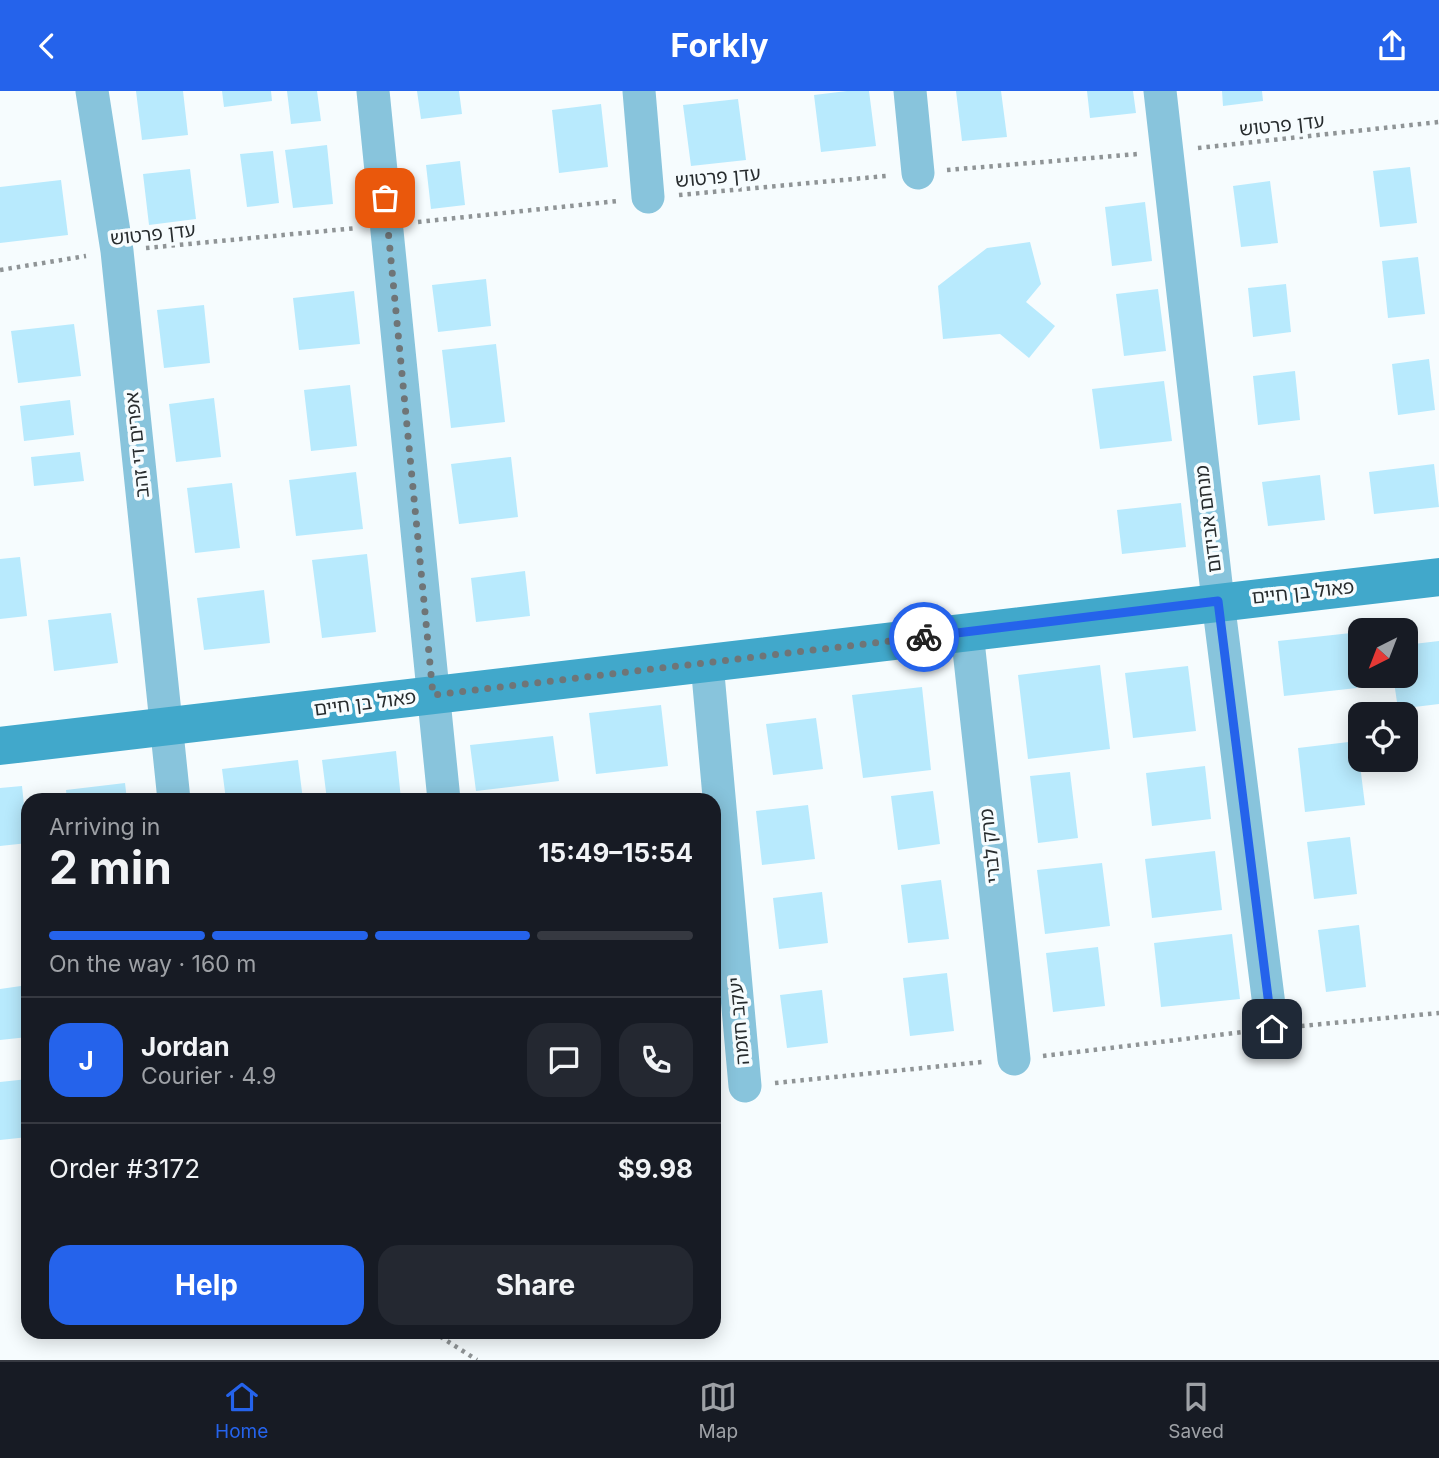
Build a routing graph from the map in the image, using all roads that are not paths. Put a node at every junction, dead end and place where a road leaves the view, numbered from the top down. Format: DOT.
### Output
graph roads {
  1 [pos="92,91"];
  2 [pos="373,91"];
  3 [pos="639,91"];
  4 [pos="910,91"];
  5 [pos="1160,91"];
  6 [pos="918,173"];
  7 [pos="648,197"];
  8 [pos="1439,577"];
  9 [pos="1218,601"];
  10 [pos="967,632"];
  11 [pos="707,663"];
  12 [pos="433,695"];
  13 [pos="166,726"];
  14 [pos="0,746"];
  15 [pos="173,793"];
  16 [pos="443,793"];
  17 [pos="719,793"];
  18 [pos="721,819"];
  19 [pos="1272,1029"];
  20 [pos="1014,1059"];
  21 [pos="745,1086"];
  1 -- 13 [label="street, אפרים די זהב"];
  2 -- 12 [label="street"];
  3 -- 7 [label="street"];
  4 -- 6 [label="street"];
  5 -- 9 [label="street, מנחם אבידום"];
  8 -- 9 [label="street, פאול בן חיים"];
  9 -- 10 [label="street, פאול בן חיים"];
  9 -- 19 [label="street, מנחם אבידום"];
  10 -- 11 [label="street, פאול בן חיים"];
  10 -- 20 [label="street, מרק לברי"];
  11 -- 12 [label="street, פאול בן חיים"];
  11 -- 17 [label="street, יעקב חזמה"];
  12 -- 13 [label="street, פאול בן חיים"];
  12 -- 16 [label="street"];
  13 -- 14 [label="street, פאול בן חיים"];
  13 -- 15 [label="street, אפרים די זהב"];
  18 -- 21 [label="street, יעקב חזמה"];
}
